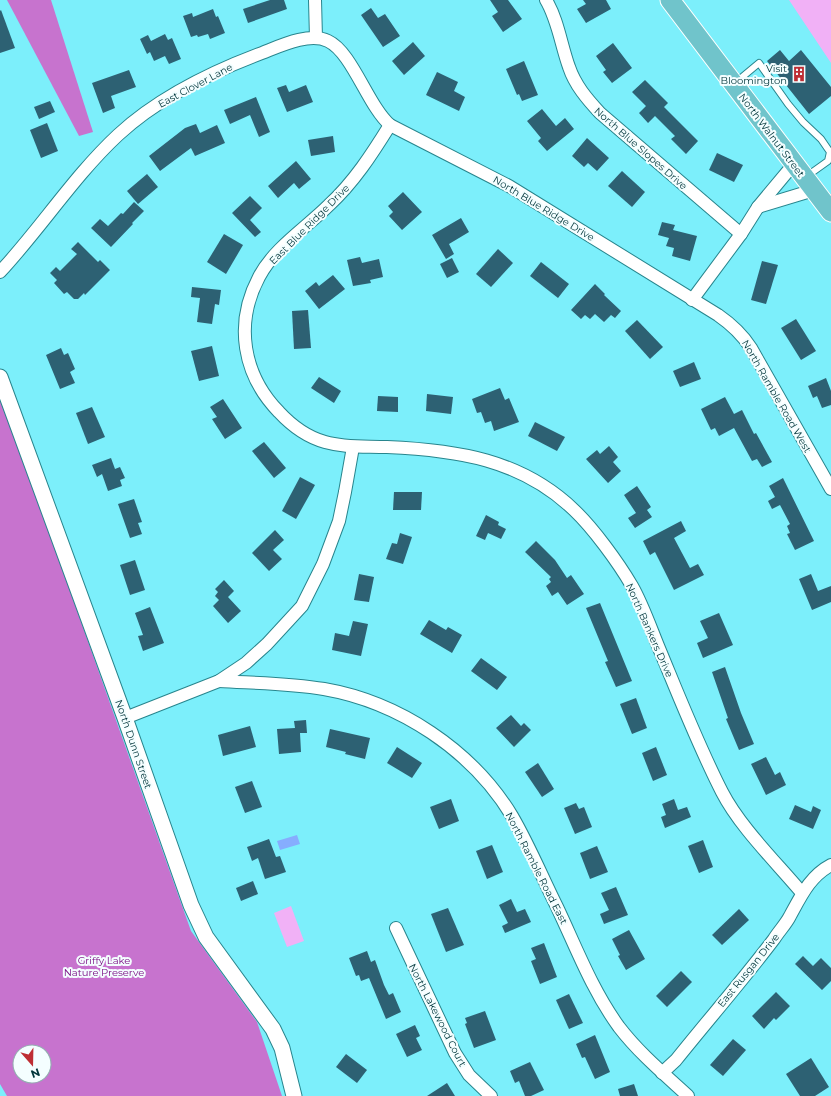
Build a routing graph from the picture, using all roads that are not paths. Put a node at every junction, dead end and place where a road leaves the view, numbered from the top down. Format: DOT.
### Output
graph roads {
  1 [pos="315,0"];
  2 [pos="546,0"];
  3 [pos="670,0"];
  4 [pos="316,38"];
  5 [pos="733,85"];
  6 [pos="390,125"];
  7 [pos="804,178"];
  8 [pos="758,207"];
  9 [pos="831,212"];
  10 [pos="741,234"];
  11 [pos="0,272"];
  12 [pos="692,300"];
  13 [pos="0,377"];
  14 [pos="353,447"];
  15 [pos="831,489"];
  16 [pos="219,681"];
  17 [pos="125,718"];
  18 [pos="831,865"];
  19 [pos="802,893"];
  20 [pos="396,928"];
  21 [pos="662,1073"];
  22 [pos="294,1096"];
  23 [pos="491,1096"];
  24 [pos="688,1096"];
  1 -- 4 [label="street"];
  2 -- 10 [label="street, North Blue Slopes Drive"];
  3 -- 5 [label="main road, North Walnut Street"];
  4 -- 6 [label="street"];
  4 -- 11 [label="street, East Clover Lane"];
  5 -- 7 [label="main road, North Walnut Street"];
  5 -- 7 [label="lane"];
  6 -- 12 [label="street, North Blue Ridge Drive"];
  6 -- 14 [label="street, East Blue Ridge Drive"];
  7 -- 8 [label="street"];
  7 -- 8 [label="street"];
  7 -- 9 [label="main road, North Walnut Street"];
  8 -- 10 [label="street"];
  10 -- 12 [label="street"];
  12 -- 15 [label="street, North Ramble Road West"];
  13 -- 17 [label="street, North Dunn Street"];
  14 -- 16 [label="street"];
  14 -- 19 [label="street, North Bankers Drive"];
  16 -- 17 [label="street"];
  16 -- 21 [label="street, North Ramble Road East"];
  17 -- 22 [label="street, North Dunn Street"];
  18 -- 19 [label="street, East Rusgan Drive"];
  19 -- 21 [label="street, East Rusgan Drive"];
  20 -- 23 [label="street, North Lakewood Court"];
  21 -- 24 [label="street, North Ramble Road East"];
}
